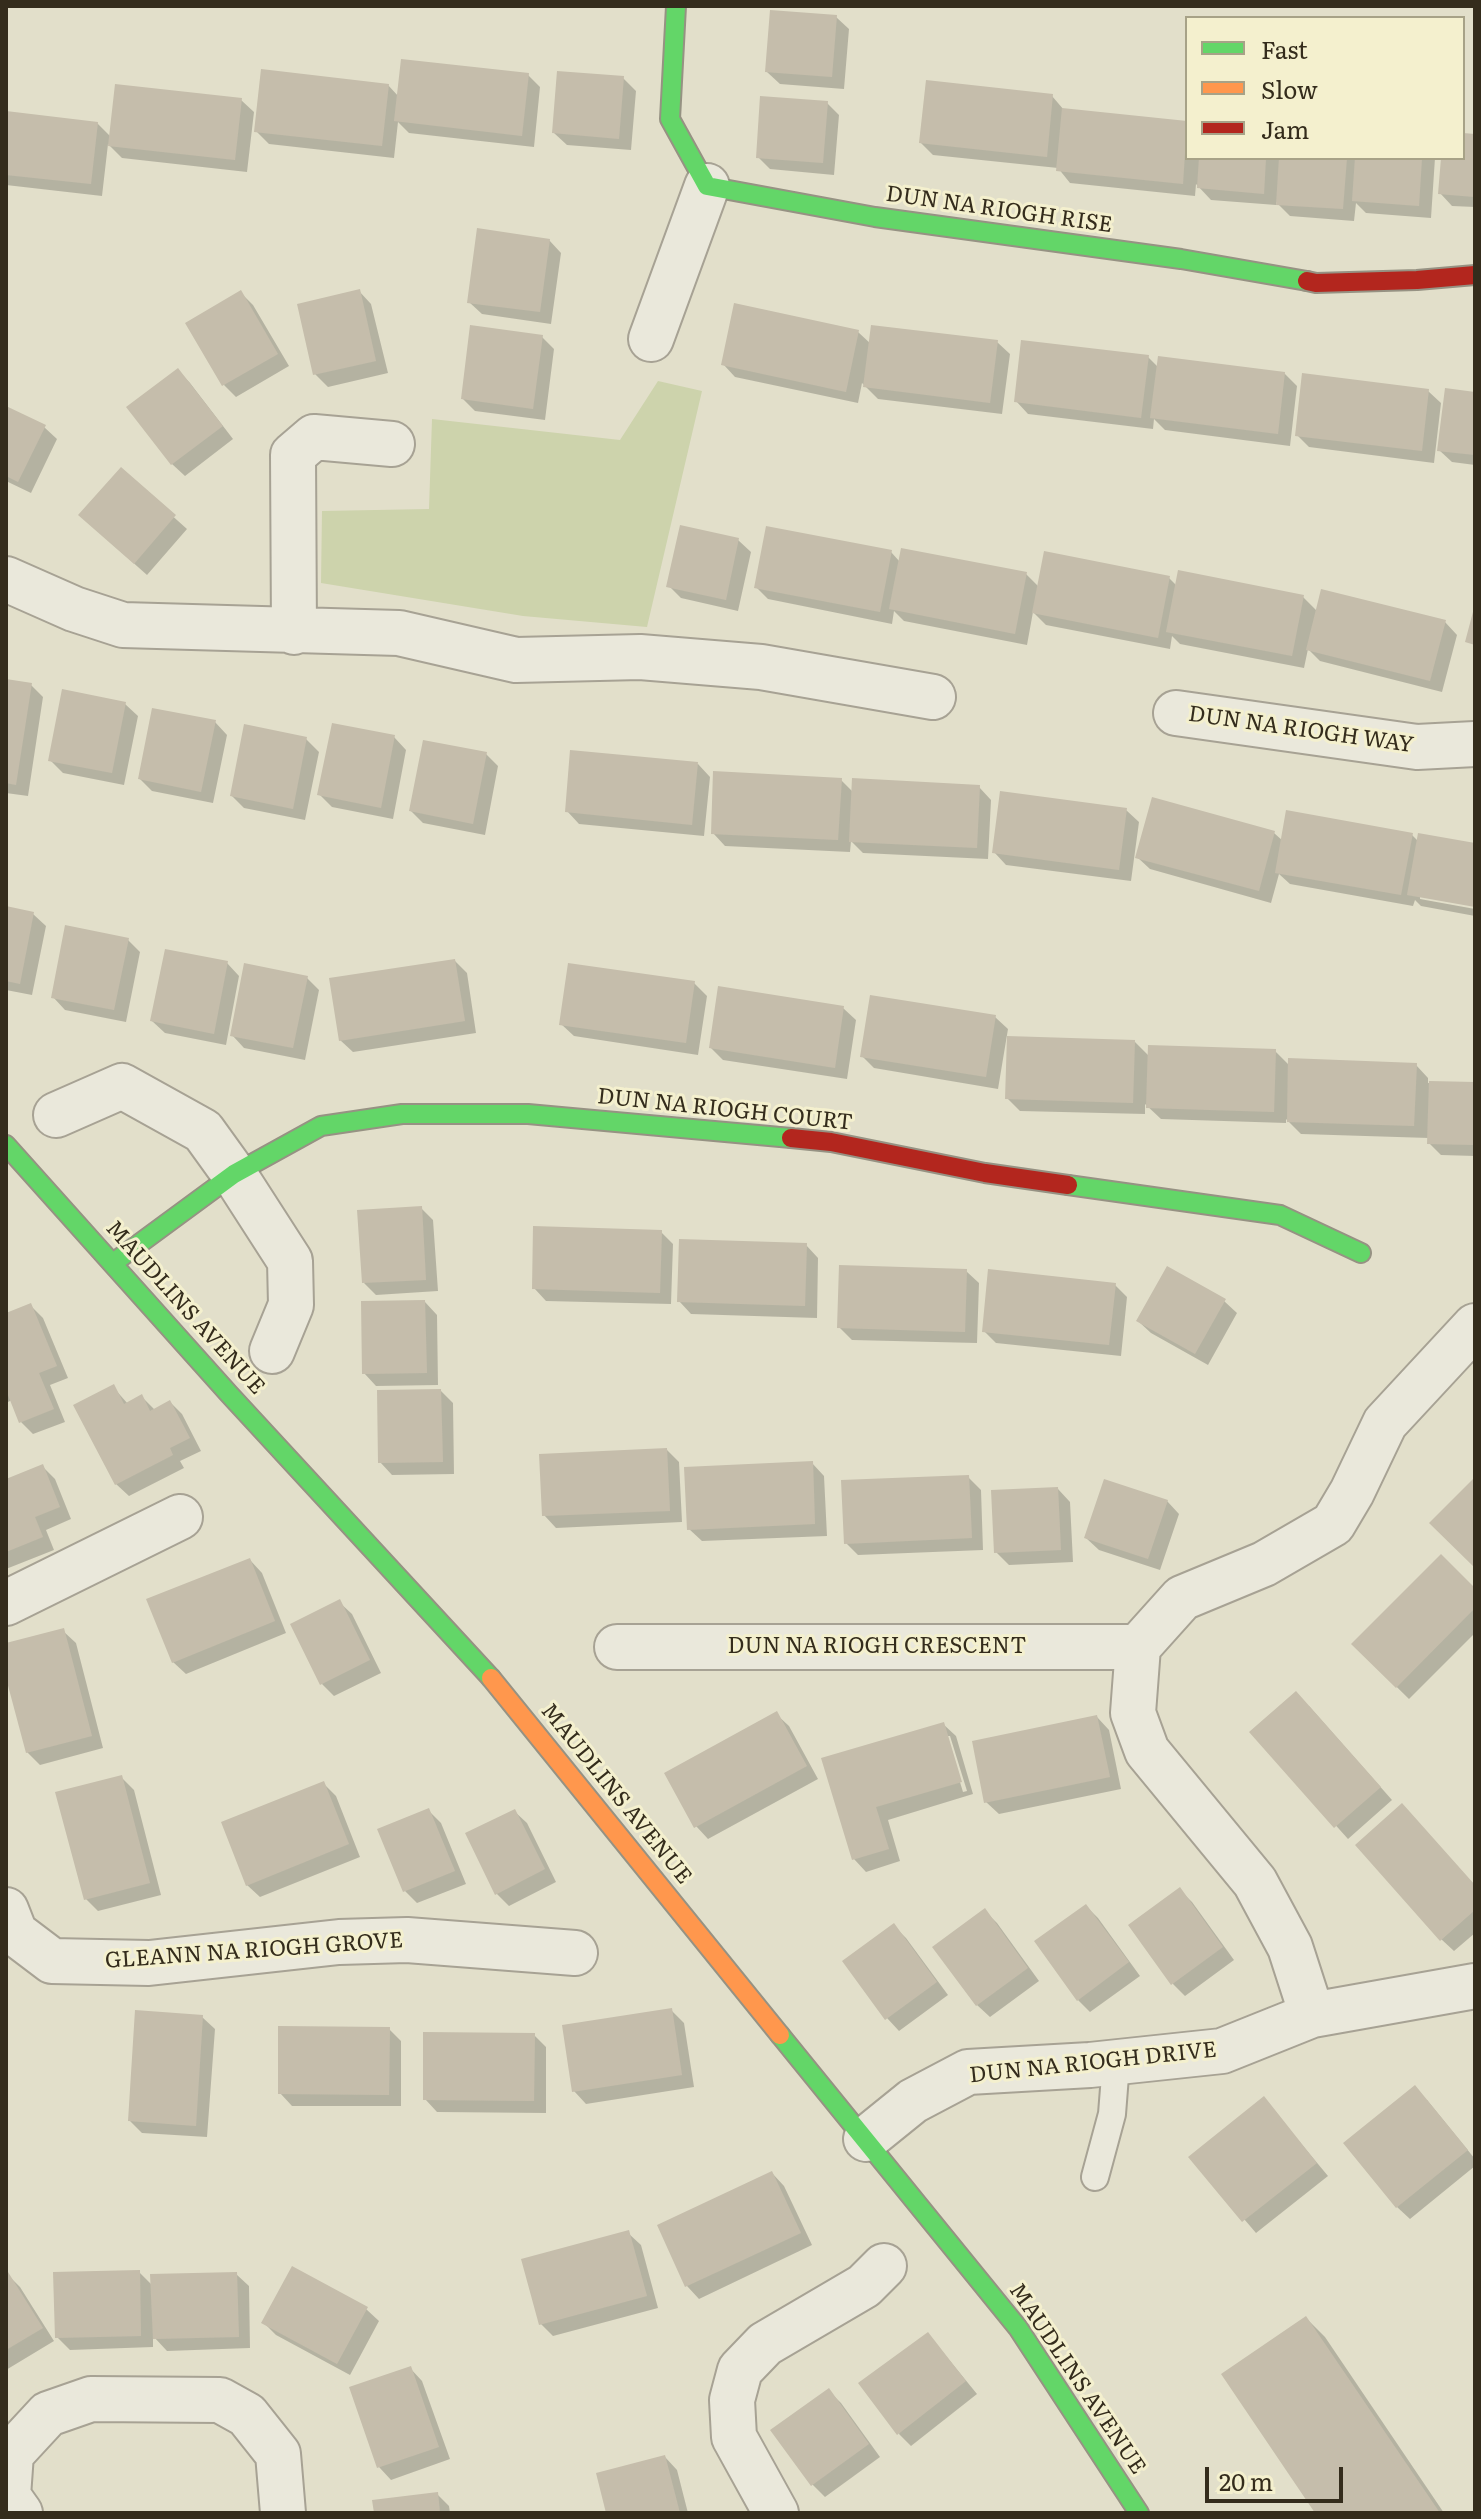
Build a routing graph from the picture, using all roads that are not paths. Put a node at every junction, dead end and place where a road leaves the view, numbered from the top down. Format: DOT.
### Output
graph roads {
  1 [pos="676,6"];
  2 [pos="707,186"];
  3 [pos="1475,275"];
  4 [pos="651,339"];
  5 [pos="392,444"];
  6 [pos="6,579"];
  7 [pos="294,632"];
  8 [pos="933,697"];
  9 [pos="1176,713"];
  10 [pos="1475,744"];
  11 [pos="56,1115"];
  12 [pos="6,1145"];
  13 [pos="234,1174"];
  14 [pos="1361,1253"];
  15 [pos="113,1263"];
  16 [pos="1475,1326"];
  17 [pos="272,1351"];
  18 [pos="180,1517"];
  19 [pos="6,1603"];
  20 [pos="617,1647"];
  21 [pos="1138,1647"];
  22 [pos="6,1910"];
  23 [pos="575,1953"];
  24 [pos="1475,1986"];
  25 [pos="1312,2015"];
  26 [pos="1116,2063"];
  27 [pos="866,2139"];
  28 [pos="1095,2177"];
  29 [pos="884,2266"];
  30 [pos="20,2513"];
  31 [pos="283,2513"];
  32 [pos="776,2513"];
  33 [pos="1139,2513"];
  1 -- 2 [label="street"];
  2 -- 3 [label="street, DUN NA RIOGH RISE"];
  2 -- 4 [label="street"];
  5 -- 7 [label="street"];
  6 -- 7 [label="street"];
  7 -- 8 [label="street"];
  9 -- 10 [label="street, DUN NA RIOGH WAY"];
  11 -- 13 [label="street"];
  12 -- 15 [label="street, MAUDLINS AVENUE"];
  13 -- 14 [label="street, DUN NA RIOGH COURT"];
  13 -- 15 [label="street, DUN NA RIOGH COURT"];
  13 -- 17 [label="street"];
  15 -- 27 [label="street, MAUDLINS AVENUE"];
  16 -- 21 [label="street"];
  18 -- 19 [label="street"];
  20 -- 21 [label="street, DUN NA RIOGH CRESCENT"];
  21 -- 25 [label="street"];
  22 -- 23 [label="street, GLEANN NA RIOGH GROVE"];
  24 -- 25 [label="street, DUN NA RIOGH DRIVE"];
  25 -- 26 [label="street, DUN NA RIOGH DRIVE"];
  26 -- 27 [label="street, DUN NA RIOGH DRIVE"];
  26 -- 28 [label="lane"];
  27 -- 33 [label="street, MAUDLINS AVENUE"];
  29 -- 32 [label="street"];
  30 -- 31 [label="street"];
}
